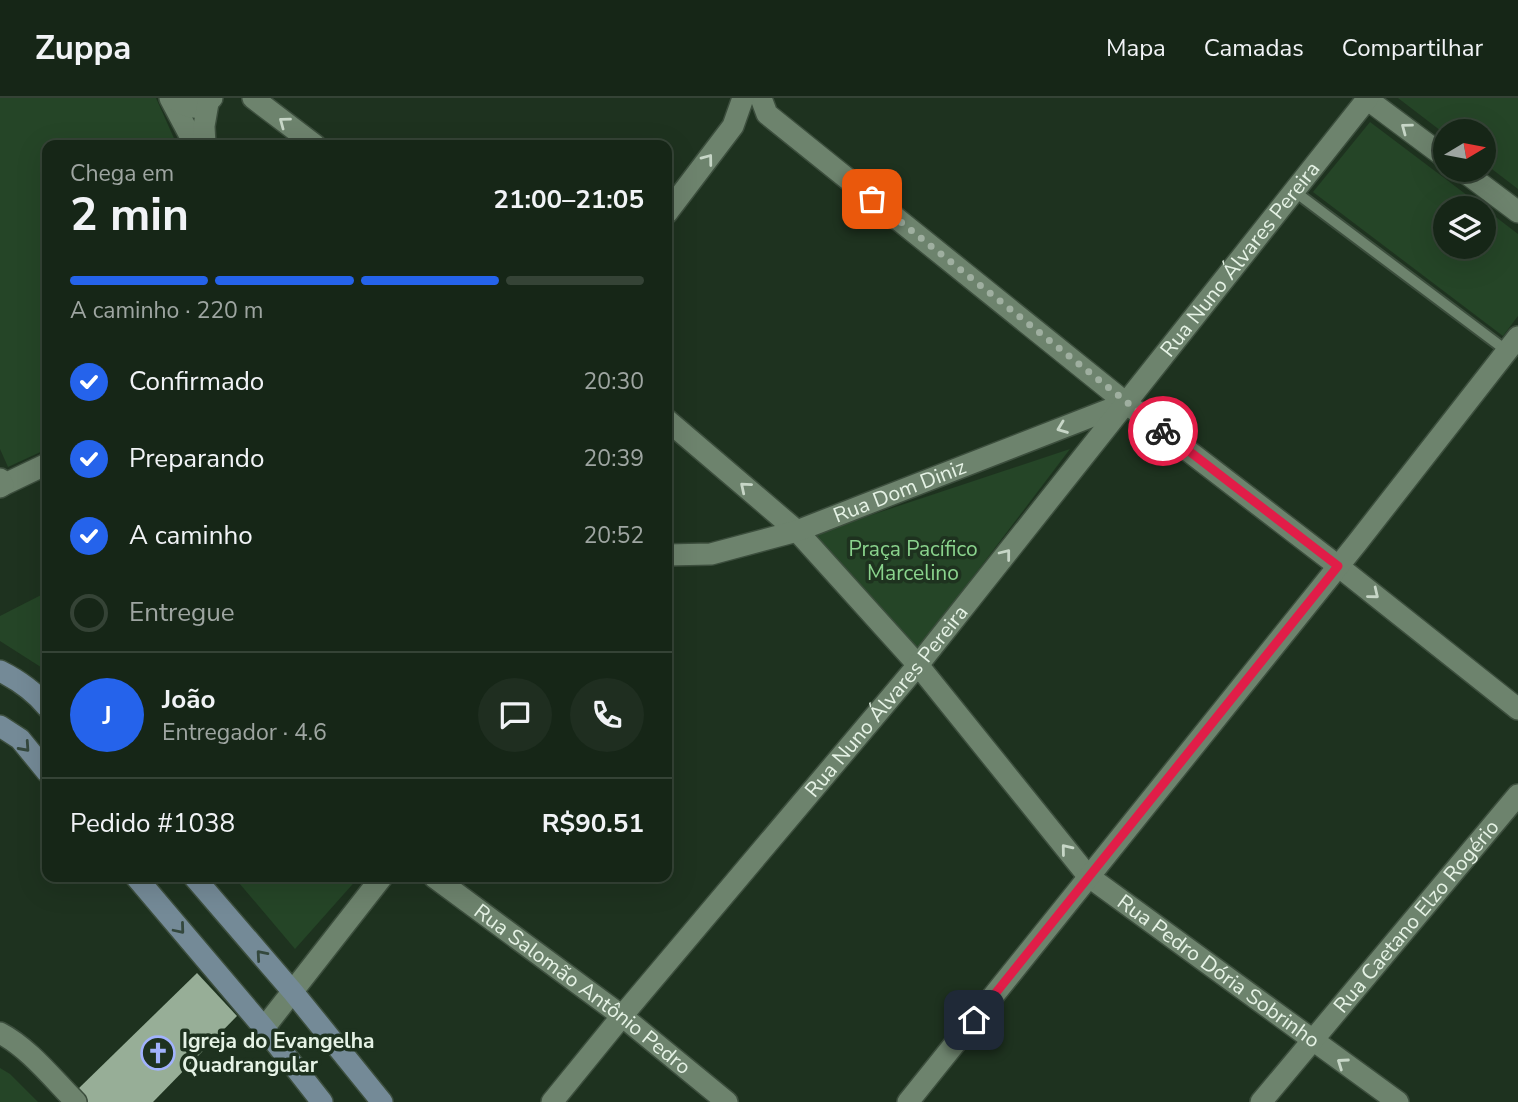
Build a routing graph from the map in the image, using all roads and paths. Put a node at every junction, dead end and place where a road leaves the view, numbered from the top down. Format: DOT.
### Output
graph roads {
  1 [pos="171,98"];
  2 [pos="253,98"];
  3 [pos="743,98"];
  4 [pos="761,98"];
  5 [pos="1367,98"];
  6 [pos="210,100"];
  7 [pos="192,140"];
  8 [pos="205,140"];
  9 [pos="308,140"];
  10 [pos="1433,148"];
  11 [pos="1477,182"];
  12 [pos="1294,191"];
  13 [pos="672,206"];
  14 [pos="1518,212"];
  15 [pos="1512,344"];
  16 [pos="1126,403"];
  17 [pos="672,424"];
  18 [pos="42,466"];
  19 [pos="1,484"];
  20 [pos="797,531"];
  21 [pos="672,555"];
  22 [pos="1338,566"];
  23 [pos="918,665"];
  24 [pos="0,671"];
  25 [pos="42,701"];
  26 [pos="1518,709"];
  27 [pos="0,726"];
  28 [pos="42,766"];
  29 [pos="1518,795"];
  30 [pos="1088,876"];
  31 [pos="140,882"];
  32 [pos="198,882"];
  33 [pos="378,882"];
  34 [pos="441,882"];
  35 [pos="293,992"];
  36 [pos="622,1016"];
  37 [pos="264,1028"];
  38 [pos="0,1034"];
  39 [pos="1312,1041"];
  40 [pos="76,1102"];
  41 [pos="322,1102"];
  42 [pos="382,1102"];
  43 [pos="552,1102"];
  44 [pos="727,1102"];
  45 [pos="908,1102"];
  46 [pos="1261,1102"];
  47 [pos="1398,1102"];
  1 -- 6 [label="street"];
  1 -- 7 [label="street"];
  9 -- 2 [label="street, one-way"];
  13 -- 3 [label="street, one-way"];
  4 -- 16 [label="street"];
  10 -- 5 [label="street, one-way"];
  5 -- 12 [label="street, Rua Nuno Álvares Pereira"];
  6 -- 8 [label="street"];
  11 -- 14 [label="street"];
  12 -- 15 [label="lane"];
  12 -- 16 [label="street, Rua Nuno Álvares Pereira"];
  15 -- 22 [label="street"];
  16 -- 20 [label="street, Rua Dom Diniz, one-way"];
  16 -- 22 [label="street"];
  23 -- 16 [label="street, Rua Nuno Álvares Pereira, one-way"];
  20 -- 17 [label="street, Rua Pedro Dória Sobrinho, one-way"];
  18 -- 19 [label="street"];
  20 -- 21 [label="street, Rua Dom Diniz"];
  20 -- 23 [label="street, Rua Pedro Dória Sobrinho"];
  22 -- 26 [label="street, one-way"];
  22 -- 30 [label="street"];
  30 -- 23 [label="street, Rua Pedro Dória Sobrinho, one-way"];
  23 -- 36 [label="street, Rua Nuno Álvares Pereira"];
  24 -- 25 [label="main road"];
  27 -- 28 [label="main road, one-way"];
  29 -- 39 [label="street, Rua Caetano Elzo Rogério"];
  30 -- 39 [label="street, Rua Pedro Dória Sobrinho"];
  30 -- 45 [label="street"];
  31 -- 37 [label="main road, one-way"];
  35 -- 32 [label="main road, one-way"];
  33 -- 35 [label="street"];
  34 -- 36 [label="street, Rua Salomão Antônio Pedro"];
  35 -- 37 [label="street"];
  35 -- 42 [label="main road"];
  36 -- 43 [label="street, Rua Nuno Álvares Pereira"];
  36 -- 44 [label="street, Rua Salomão Antônio Pedro"];
  37 -- 41 [label="main road"];
  38 -- 40 [label="street"];
  39 -- 46 [label="street, Rua Caetano Elzo Rogério"];
  47 -- 39 [label="street, Rua Pedro Dória Sobrinho, one-way"];
}
